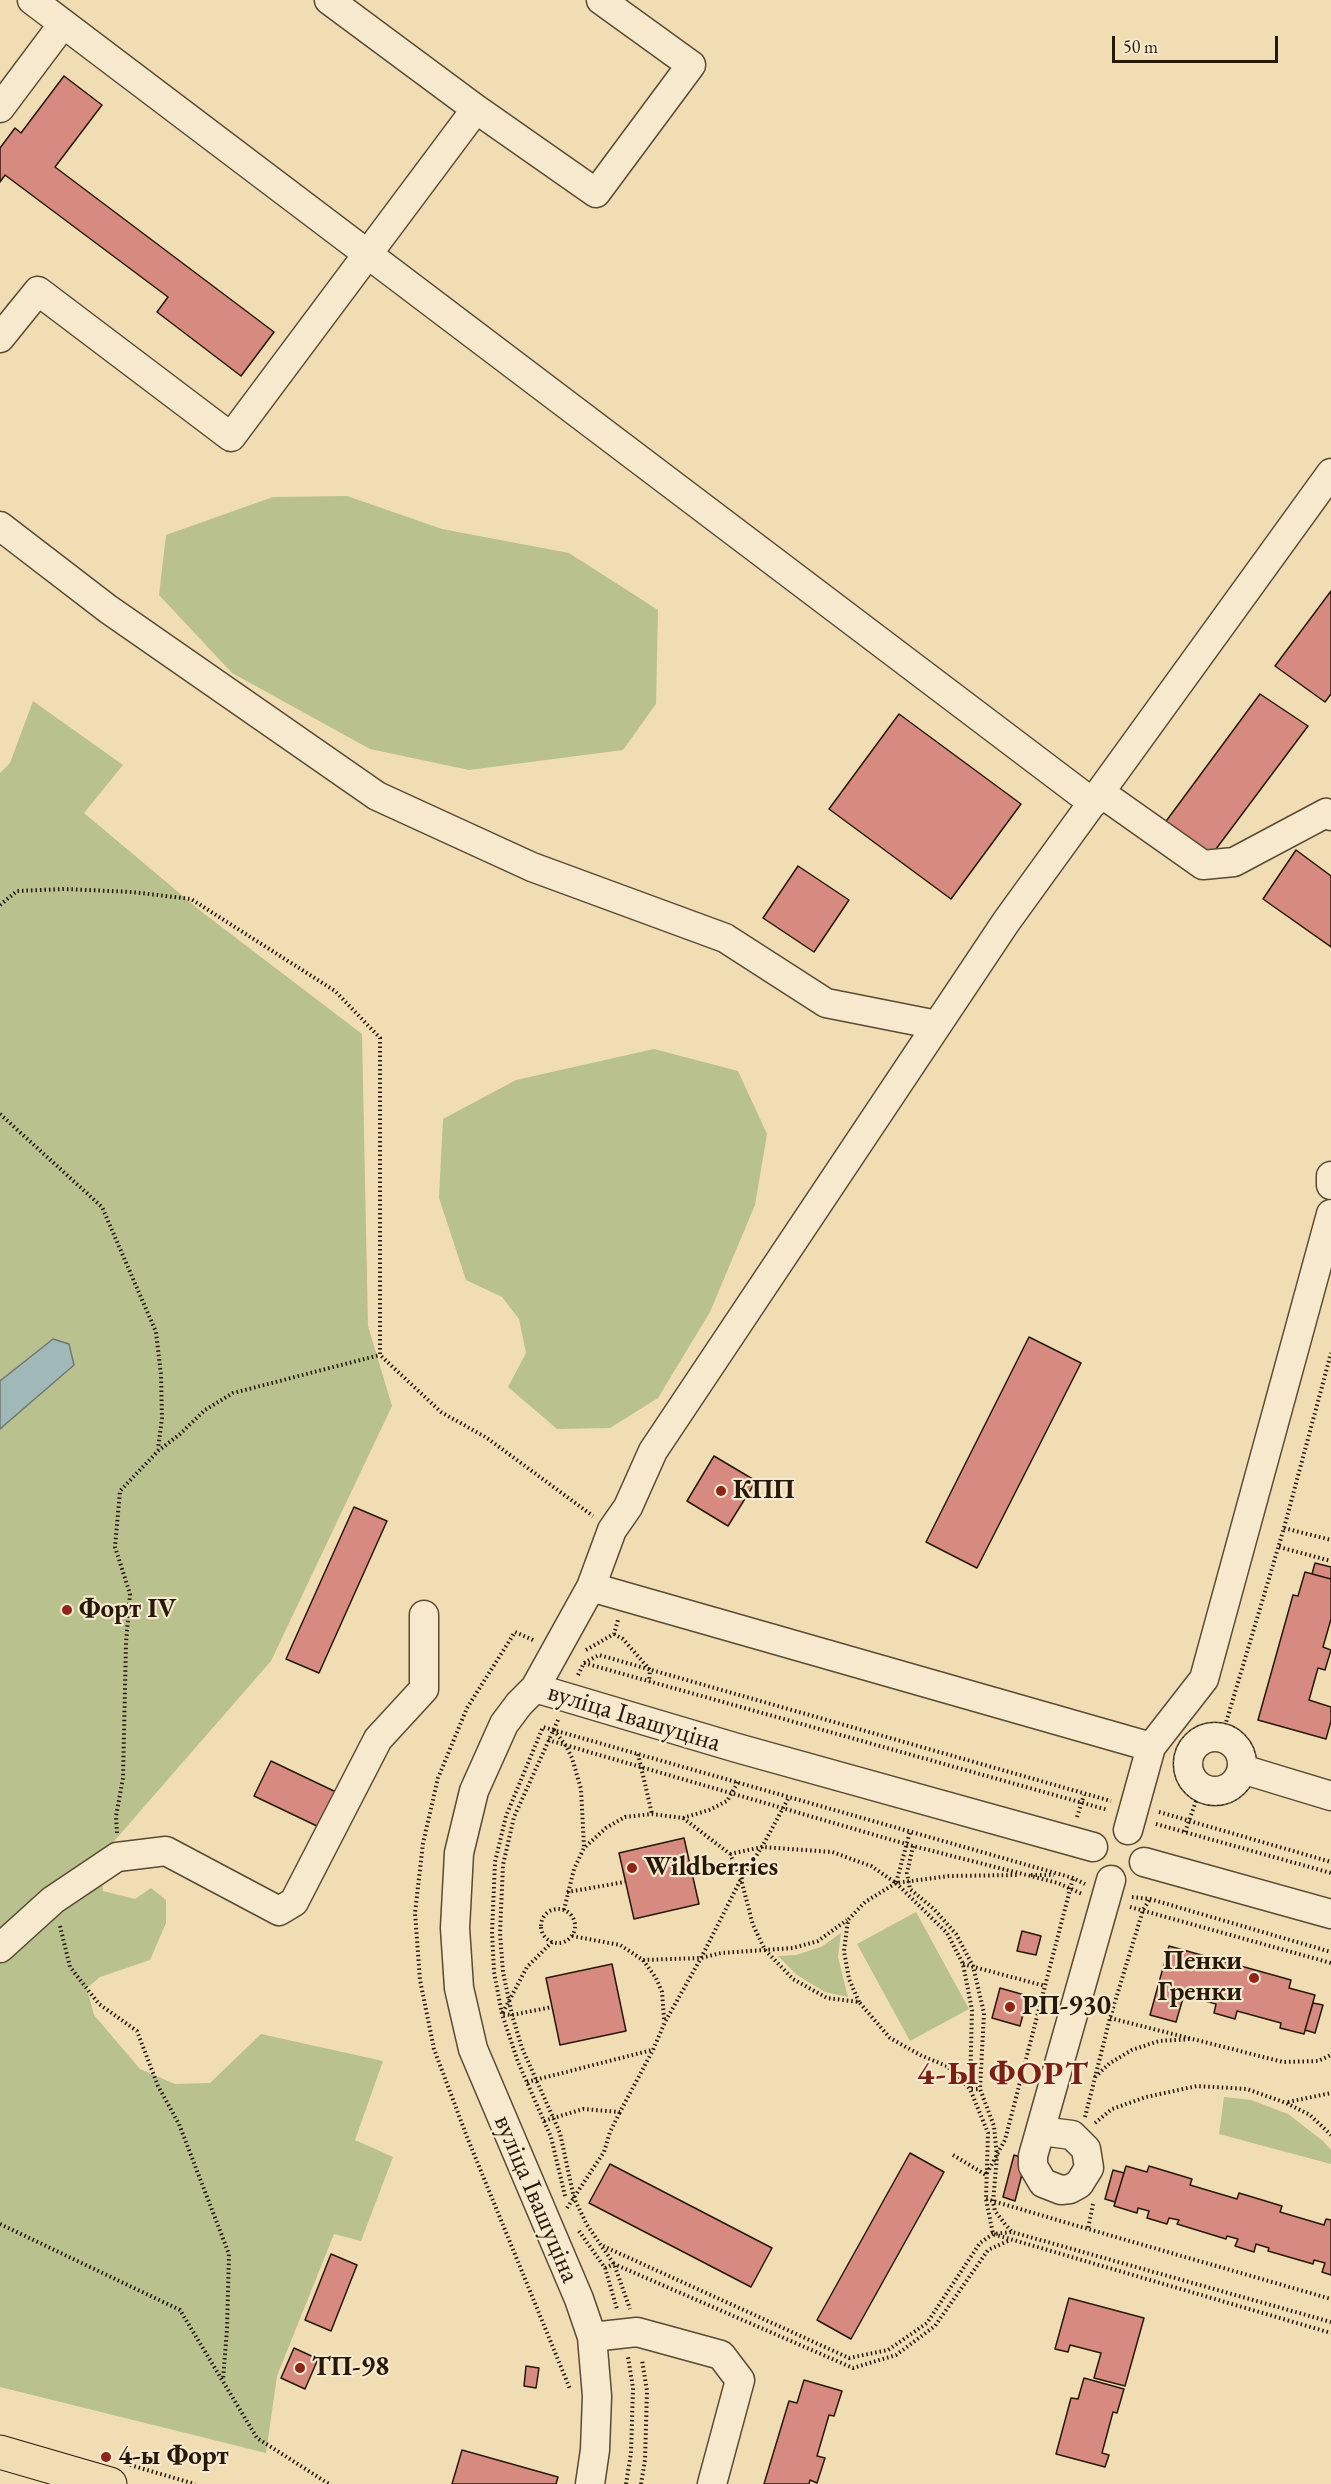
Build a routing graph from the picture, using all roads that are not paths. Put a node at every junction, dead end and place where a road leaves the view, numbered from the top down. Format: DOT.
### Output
graph roads {
  1 [pos="32,0"];
  2 [pos="329,0"];
  3 [pos="601,0"];
  4 [pos="63,24"];
  5 [pos="0,108"];
  6 [pos="476,109"];
  7 [pos="367,254"];
  8 [pos="0,338"];
  9 [pos="1331,473"];
  10 [pos="0,526"];
  11 [pos="1097,798"];
  12 [pos="1331,816"];
  13 [pos="937,1025"];
  14 [pos="1331,1176"];
  15 [pos="1331,1185"];
  16 [pos="1331,1214"];
  17 [pos="591,1587"];
  18 [pos="424,1615"];
  19 [pos="535,1688"];
  20 [pos="1151,1748"];
  21 [pos="1248,1771"];
  22 [pos="1331,1796"];
  23 [pos="1132,1818"];
  24 [pos="1093,1847"];
  25 [pos="1144,1862"];
  26 [pos="1108,1891"];
  27 [pos="1331,1914"];
  28 [pos="0,1948"];
  29 [pos="1041,2131"];
  30 [pos="592,2337"];
  31 [pos="0,2452"];
  32 [pos="110,2484"];
  33 [pos="590,2484"];
  34 [pos="712,2484"];
  1 -- 4 [label="street"];
  2 -- 6 [label="street"];
  3 -- 6 [label="street"];
  4 -- 5 [label="street"];
  4 -- 7 [label="street"];
  6 -- 7 [label="street"];
  7 -- 8 [label="street"];
  7 -- 11 [label="street"];
  9 -- 11 [label="street"];
  10 -- 13 [label="street"];
  11 -- 12 [label="street"];
  11 -- 13 [label="street"];
  13 -- 17 [label="street"];
  14 -- 15 [label="street"];
  16 -- 20 [label="street"];
  17 -- 19 [label="street"];
  17 -- 20 [label="street"];
  18 -- 28 [label="street"];
  19 -- 24 [label="street, вуліца Івашуціна"];
  19 -- 30 [label="street, вуліца Івашуціна"];
  20 -- 23 [label="street"];
  21 -- 22 [label="street"];
  23 -- 24 [label="street"];
  23 -- 25 [label="street"];
  24 -- 26 [label="street"];
  25 -- 26 [label="street"];
  25 -- 27 [label="street"];
  26 -- 29 [label="street"];
  30 -- 33 [label="street, вуліца Івашуціна"];
  30 -- 34 [label="street"];
  31 -- 32 [label="main road"];
}
